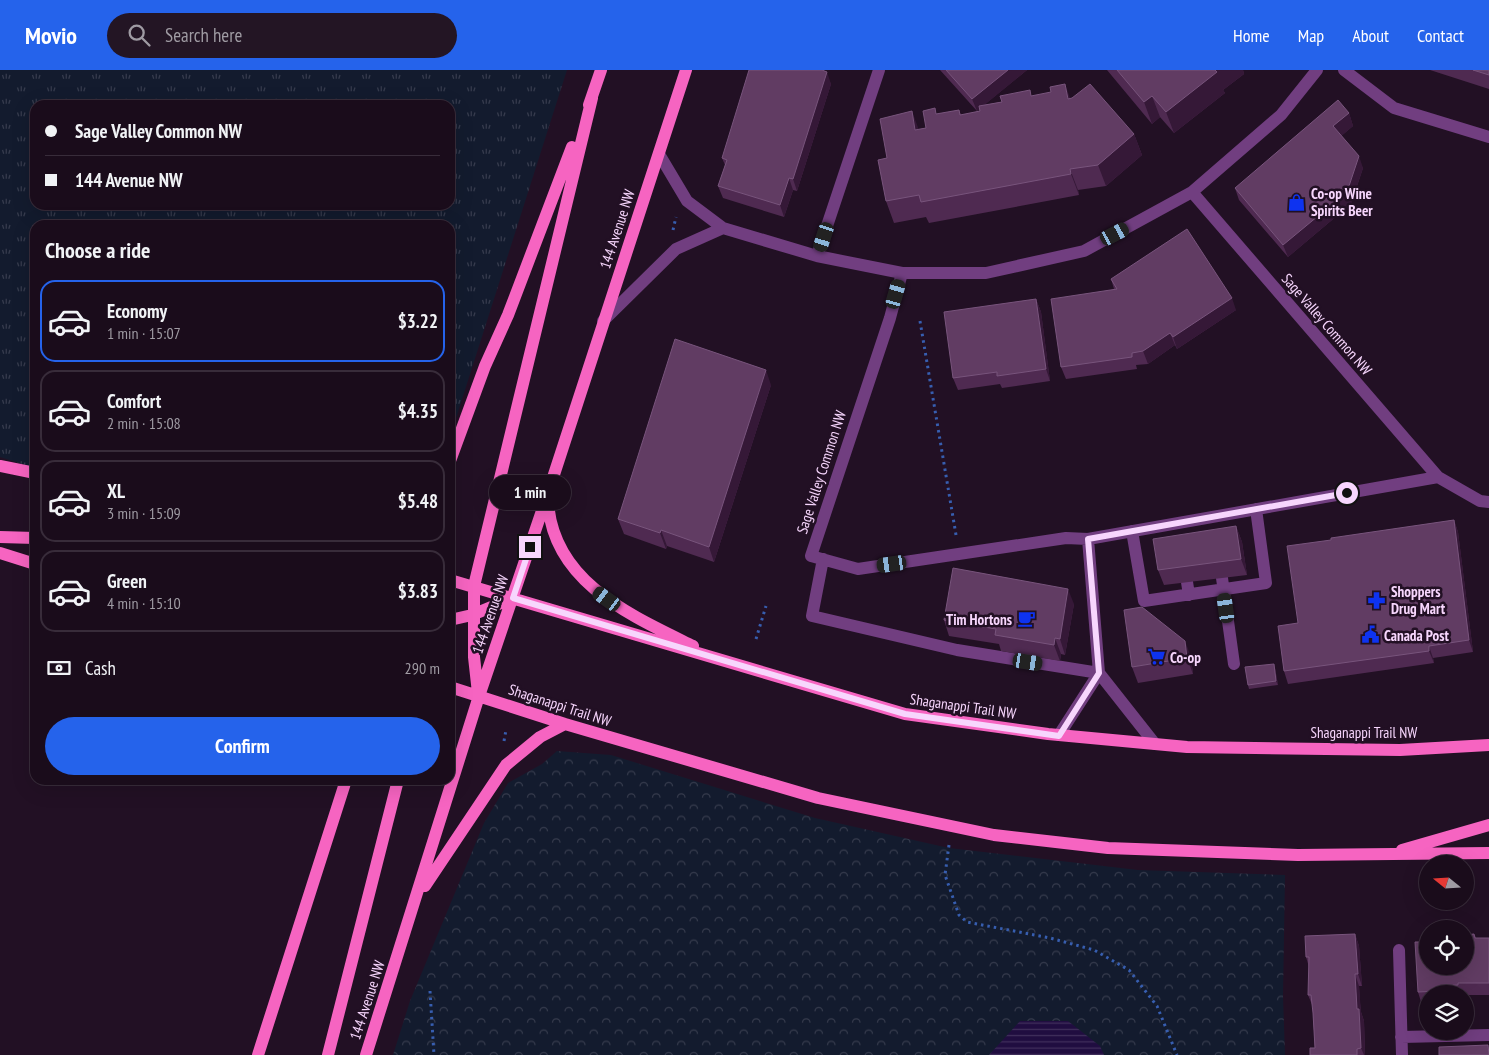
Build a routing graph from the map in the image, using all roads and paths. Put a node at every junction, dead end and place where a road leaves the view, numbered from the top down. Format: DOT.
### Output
graph roads {
  1 [pos="601,70"];
  2 [pos="686,70"];
  3 [pos="879,70"];
  4 [pos="1317,70"];
  5 [pos="1344,70"];
  6 [pos="592,98"];
  7 [pos="1489,137"];
  8 [pos="659,154"];
  9 [pos="1192,192"];
  10 [pos="678,209"];
  11 [pos="723,228"];
  12 [pos="672,234"];
  13 [pos="818,256"];
  14 [pos="902,273"];
  15 [pos="603,321"];
  16 [pos="920,321"];
  17 [pos="461,430"];
  18 [pos="455,439"];
  19 [pos="455,447"];
  20 [pos="0,466"];
  21 [pos="30,472"];
  22 [pos="1438,477"];
  23 [pos="547,496"];
  24 [pos="1489,502"];
  25 [pos="1256,509"];
  26 [pos="1132,531"];
  27 [pos="0,537"];
  28 [pos="30,538"];
  29 [pos="1088,539"];
  30 [pos="0,553"];
  31 [pos="960,554"];
  32 [pos="823,559"];
  33 [pos="30,562"];
  34 [pos="455,581"];
  35 [pos="1223,584"];
  36 [pos="474,586"];
  37 [pos="513,598"];
  38 [pos="766,606"];
  39 [pos="472,615"];
  40 [pos="455,619"];
  41 [pos="756,639"];
  42 [pos="727,663"];
  43 [pos="1234,664"];
  44 [pos="1099,673"];
  45 [pos="455,689"];
  46 [pos="479,696"];
  47 [pos="565,724"];
  48 [pos="506,730"];
  49 [pos="1059,736"];
  50 [pos="1155,744"];
  51 [pos="503,746"];
  52 [pos="1489,746"];
  53 [pos="455,774"];
  54 [pos="344,785"];
  55 [pos="397,785"];
  56 [pos="452,785"];
  57 [pos="1489,825"];
  58 [pos="951,826"];
  59 [pos="1489,853"];
  60 [pos="1385,855"];
  61 [pos="417,898"];
  62 [pos="1399,950"];
  63 [pos="430,991"];
  64 [pos="1489,1034"];
  65 [pos="1401,1037"];
  66 [pos="258,1055"];
  67 [pos="328,1055"];
  68 [pos="366,1055"];
  69 [pos="434,1055"];
  70 [pos="1177,1055"];
  71 [pos="1402,1055"];
  1 -- 6 [label="main road"];
  2 -- 8 [label="main road, 144 Avenue NW"];
  3 -- 13 [label="street"];
  4 -- 9 [label="street"];
  5 -- 7 [label="street"];
  6 -- 17 [label="main road"];
  6 -- 36 [label="main road"];
  8 -- 11 [label="street"];
  8 -- 15 [label="main road, 144 Avenue NW"];
  9 -- 14 [label="street"];
  9 -- 22 [label="street, Sage Valley Common NW"];
  10 -- 12 [label="path"];
  11 -- 13 [label="street"];
  11 -- 15 [label="street"];
  13 -- 14 [label="street"];
  14 -- 32 [label="street, Sage Valley Common NW"];
  15 -- 23 [label="main road, 144 Avenue NW"];
  16 -- 31 [label="path"];
  17 -- 18 [label="main road"];
  17 -- 19 [label="main road"];
  20 -- 21 [label="main road"];
  22 -- 24 [label="street, Sage Valley Common NW"];
  22 -- 25 [label="street"];
  23 -- 37 [label="main road, 144 Avenue NW"];
  23 -- 42 [label="main road"];
  25 -- 26 [label="street"];
  25 -- 35 [label="street"];
  26 -- 29 [label="street"];
  26 -- 35 [label="street"];
  27 -- 28 [label="main road"];
  29 -- 31 [label="street"];
  29 -- 44 [label="street"];
  30 -- 33 [label="main road"];
  31 -- 32 [label="street"];
  32 -- 44 [label="street"];
  34 -- 36 [label="main road, Shaganappi Trail NW"];
  35 -- 43 [label="street"];
  36 -- 37 [label="main road, Shaganappi Trail NW"];
  36 -- 39 [label="main road"];
  37 -- 39 [label="main road"];
  37 -- 42 [label="main road, Shaganappi Trail NW"];
  37 -- 46 [label="main road, 144 Avenue NW"];
  38 -- 41 [label="path"];
  39 -- 40 [label="main road"];
  39 -- 46 [label="main road"];
  42 -- 49 [label="main road, Shaganappi Trail NW"];
  44 -- 49 [label="street"];
  44 -- 50 [label="street"];
  45 -- 46 [label="main road, Shaganappi Trail NW"];
  46 -- 47 [label="main road, Shaganappi Trail NW"];
  46 -- 53 [label="main road, 144 Avenue NW"];
  47 -- 58 [label="main road, Shaganappi Trail NW"];
  47 -- 61 [label="main road"];
  48 -- 51 [label="path"];
  49 -- 50 [label="main road, Shaganappi Trail NW"];
  50 -- 52 [label="main road, Shaganappi Trail NW"];
  54 -- 66 [label="main road"];
  55 -- 67 [label="main road"];
  56 -- 61 [label="main road, 144 Avenue NW"];
  57 -- 60 [label="main road"];
  58 -- 60 [label="main road, Shaganappi Trail NW"];
  58 -- 70 [label="path"];
  59 -- 60 [label="main road, Shaganappi Trail NW"];
  61 -- 68 [label="main road, 144 Avenue NW"];
  62 -- 65 [label="street"];
  63 -- 69 [label="path"];
  64 -- 65 [label="street"];
  65 -- 71 [label="street"];
}
